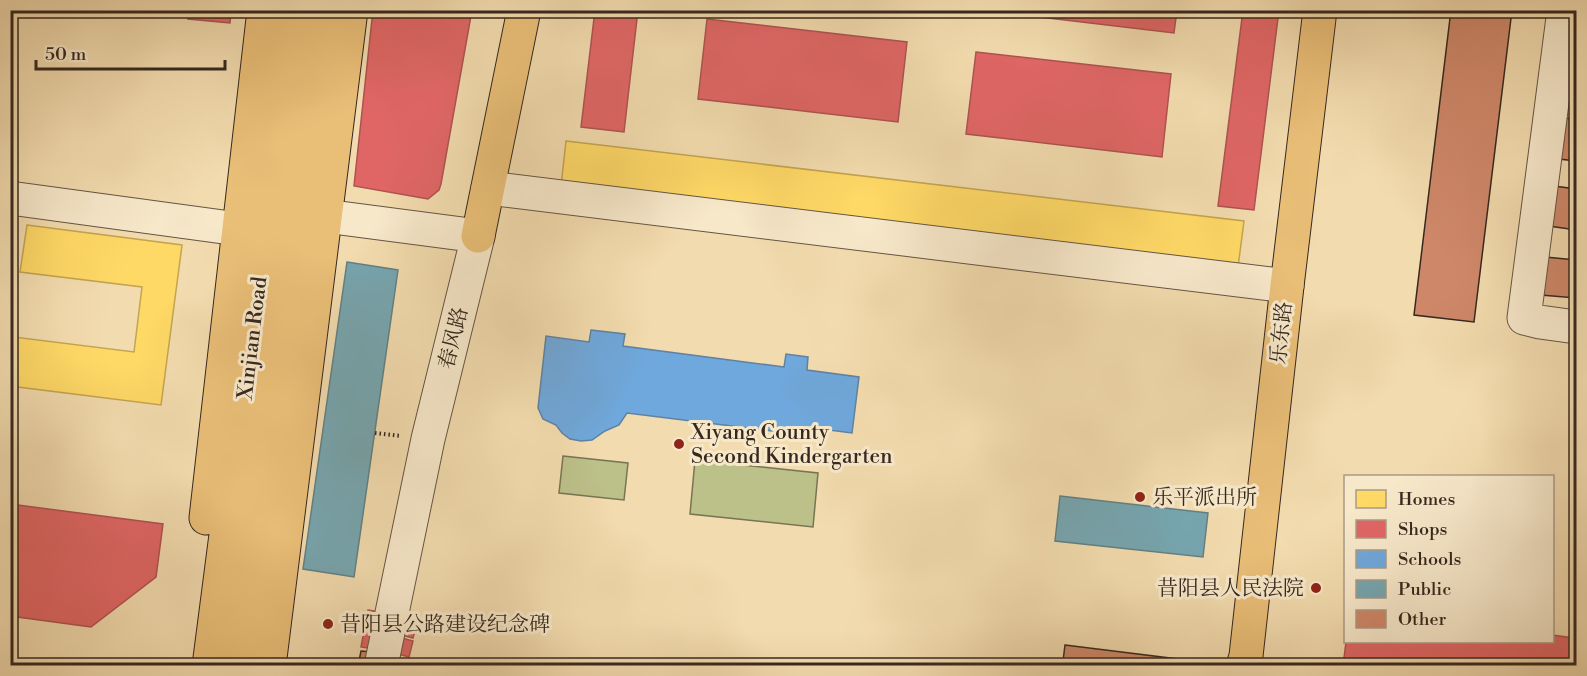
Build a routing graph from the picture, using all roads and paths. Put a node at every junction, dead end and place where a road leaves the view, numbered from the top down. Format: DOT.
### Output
graph roads {
  1 [pos="264,10"];
  2 [pos="294,10"];
  3 [pos="322,10"];
  4 [pos="351,10"];
  5 [pos="524,10"];
  6 [pos="1320,10"];
  7 [pos="1564,10"];
  8 [pos="488,188"];
  9 [pos="10,198"];
  10 [pos="281,222"];
  11 [pos="478,236"];
  12 [pos="1287,286"];
  13 [pos="1576,327"];
  14 [pos="1246,662"];
  15 [pos="395,664"];
  16 [pos="463,664"];
  17 [pos="194,666"];
  18 [pos="209,666"];
  19 [pos="239,666"];
  20 [pos="267,666"];
  21 [pos="438,666"];
  22 [pos="454,666"];
  1 -- 10 [label="main road"];
  2 -- 10 [label="main road, Xinjian Road"];
  3 -- 10 [label="main road, Xinjian Road"];
  4 -- 10 [label="main road"];
  5 -- 8 [label="main road, 春风路"];
  6 -- 12 [label="main road, 乐东路"];
  7 -- 13 [label="street"];
  8 -- 11 [label="main road, 春风路"];
  8 -- 12 [label="street"];
  9 -- 10 [label="street"];
  10 -- 11 [label="street"];
  10 -- 17 [label="main road"];
  10 -- 18 [label="main road, Xinjian Road"];
  10 -- 19 [label="main road, Xinjian Road"];
  10 -- 20 [label="main road"];
  11 -- 15 [label="street, 春风路"];
  12 -- 14 [label="main road, 乐东路"];
  15 -- 21 [label="path"];
  16 -- 22 [label="path"];
}
